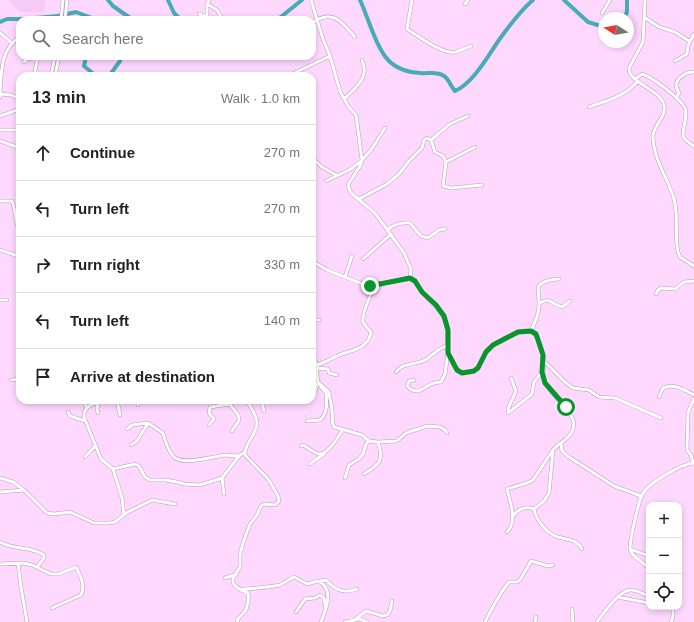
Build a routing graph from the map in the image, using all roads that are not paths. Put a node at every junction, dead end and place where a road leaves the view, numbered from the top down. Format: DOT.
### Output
graph roads {
  1 [pos="63,0"];
  2 [pos="209,0"];
  3 [pos="311,0"];
  4 [pos="412,0"];
  5 [pos="468,0"];
  6 [pos="610,0"];
  7 [pos="644,0"];
  8 [pos="65,3"];
  9 [pos="207,4"];
  10 [pos="465,4"];
  11 [pos="603,12"];
  12 [pos="199,14"];
  13 [pos="61,16"];
  14 [pos="65,16"];
  15 [pos="203,16"];
  16 [pos="207,16"];
  17 [pos="221,16"];
  18 [pos="644,17"];
  19 [pos="317,19"];
  20 [pos="0,33"];
  21 [pos="694,34"];
  22 [pos="356,37"];
  23 [pos="16,40"];
  24 [pos="689,41"];
  25 [pos="12,43"];
  26 [pos="471,46"];
  27 [pos="330,56"];
  28 [pos="37,60"];
  29 [pos="53,60"];
  30 [pos="58,60"];
  31 [pos="362,60"];
  32 [pos="675,61"];
  33 [pos="1,64"];
  34 [pos="35,72"];
  35 [pos="52,72"];
  36 [pos="56,72"];
  37 [pos="296,72"];
  38 [pos="694,72"];
  39 [pos="635,79"];
  40 [pos="638,82"];
  41 [pos="0,96"];
  42 [pos="16,98"];
  43 [pos="344,98"];
  44 [pos="676,98"];
  45 [pos="589,107"];
  46 [pos="16,110"];
  47 [pos="0,116"];
  48 [pos="468,116"];
  49 [pos="385,128"];
  50 [pos="16,129"];
  51 [pos="0,130"];
  52 [pos="430,140"];
  53 [pos="0,141"];
  54 [pos="694,146"];
  55 [pos="16,147"];
  56 [pos="475,147"];
  57 [pos="362,161"];
  58 [pos="316,162"];
  59 [pos="446,162"];
  60 [pos="336,175"];
  61 [pos="326,181"];
  62 [pos="482,185"];
  63 [pos="359,199"];
  64 [pos="0,201"];
  65 [pos="15,211"];
  66 [pos="16,226"];
  67 [pos="445,229"];
  68 [pos="387,230"];
  69 [pos="391,234"];
  70 [pos="0,250"];
  71 [pos="16,255"];
  72 [pos="352,256"];
  73 [pos="362,259"];
  74 [pos="316,263"];
  75 [pos="694,266"];
  76 [pos="345,277"];
  77 [pos="410,278"];
  78 [pos="559,279"];
  79 [pos="694,281"];
  80 [pos="375,284"];
  81 [pos="656,294"];
  82 [pos="0,300"];
  83 [pos="7,300"];
  84 [pos="570,301"];
  85 [pos="540,302"];
  86 [pos="531,331"];
  87 [pos="447,346"];
  88 [pos="448,353"];
  89 [pos="544,362"];
  90 [pos="317,366"];
  91 [pos="396,372"];
  92 [pos="542,372"];
  93 [pos="337,375"];
  94 [pos="511,378"];
  95 [pos="16,379"];
  96 [pos="11,380"];
  97 [pos="414,380"];
  98 [pos="319,384"];
  99 [pos="316,389"];
  100 [pos="694,395"];
  101 [pos="659,397"];
  102 [pos="694,399"];
  103 [pos="85,404"];
  104 [pos="95,404"];
  105 [pos="118,404"];
  106 [pos="222,404"];
  107 [pos="231,404"];
  108 [pos="249,404"];
  109 [pos="262,404"];
  110 [pos="87,407"];
  111 [pos="264,410"];
  112 [pos="68,412"];
  113 [pos="120,415"];
  114 [pos="661,418"];
  115 [pos="85,421"];
  116 [pos="307,421"];
  117 [pos="148,423"];
  118 [pos="209,424"];
  119 [pos="127,429"];
  120 [pos="343,429"];
  121 [pos="232,431"];
  122 [pos="447,433"];
  123 [pos="369,441"];
  124 [pos="378,442"];
  125 [pos="561,443"];
  126 [pos="96,445"];
  127 [pos="132,445"];
  128 [pos="301,446"];
  129 [pos="327,450"];
  130 [pos="553,450"];
  131 [pos="245,452"];
  132 [pos="239,456"];
  133 [pos="84,457"];
  134 [pos="693,463"];
  135 [pos="310,464"];
  136 [pos="112,469"];
  137 [pos="364,474"];
  138 [pos="0,478"];
  139 [pos="222,478"];
  140 [pos="345,478"];
  141 [pos="24,490"];
  142 [pos="0,492"];
  143 [pos="224,494"];
  144 [pos="641,496"];
  145 [pos="175,504"];
  146 [pos="534,509"];
  147 [pos="124,515"];
  148 [pos="513,516"];
  149 [pos="507,532"];
  150 [pos="0,542"];
  151 [pos="5,545"];
  152 [pos="0,547"];
  153 [pos="582,549"];
  154 [pos="630,549"];
  155 [pos="646,555"];
  156 [pos="18,563"];
  157 [pos="0,564"];
  158 [pos="553,565"];
  159 [pos="646,566"];
  160 [pos="37,567"];
  161 [pos="237,574"];
  162 [pos="224,578"];
  163 [pos="318,581"];
  164 [pos="238,588"];
  165 [pos="358,589"];
  166 [pos="646,595"];
  167 [pos="617,597"];
  168 [pos="392,601"];
  169 [pos="646,602"];
  170 [pos="52,608"];
  171 [pos="326,609"];
  172 [pos="572,609"];
  173 [pos="674,610"];
  174 [pos="296,612"];
  175 [pos="536,617"];
  176 [pos="353,621"];
  177 [pos="27,622"];
  178 [pos="237,622"];
  179 [pos="321,622"];
  180 [pos="345,622"];
  181 [pos="367,622"];
  182 [pos="486,622"];
  183 [pos="535,622"];
  184 [pos="573,622"];
  185 [pos="597,622"];
  186 [pos="671,622"];
  1 -- 8 [label="street"];
  2 -- 9 [label="street"];
  3 -- 19 [label="street"];
  4 -- 26 [label="street"];
  5 -- 10 [label="street"];
  6 -- 11 [label="street"];
  7 -- 18 [label="street"];
  8 -- 13 [label="street"];
  8 -- 14 [label="street"];
  9 -- 16 [label="street"];
  9 -- 17 [label="street"];
  12 -- 15 [label="street"];
  18 -- 24 [label="street"];
  18 -- 39 [label="street"];
  19 -- 22 [label="street"];
  19 -- 27 [label="street"];
  20 -- 25 [label="street"];
  21 -- 24 [label="street"];
  23 -- 25 [label="street"];
  24 -- 32 [label="street"];
  25 -- 33 [label="street"];
  27 -- 37 [label="street"];
  27 -- 43 [label="street"];
  28 -- 34 [label="street"];
  29 -- 35 [label="street"];
  30 -- 36 [label="street"];
  31 -- 43 [label="street"];
  33 -- 41 [label="street"];
  38 -- 44 [label="street"];
  39 -- 40 [label="street"];
  39 -- 44 [label="street"];
  40 -- 45 [label="street"];
  40 -- 75 [label="street"];
  41 -- 42 [label="street"];
  43 -- 57 [label="street"];
  44 -- 54 [label="street"];
  46 -- 47 [label="street"];
  48 -- 52 [label="street"];
  49 -- 57 [label="street"];
  50 -- 51 [label="street"];
  52 -- 59 [label="street"];
  52 -- 63 [label="street"];
  53 -- 55 [label="street"];
  56 -- 59 [label="street"];
  57 -- 60 [label="street"];
  57 -- 63 [label="street"];
  58 -- 60 [label="street"];
  59 -- 62 [label="street"];
  60 -- 61 [label="street"];
  63 -- 68 [label="street"];
  64 -- 65 [label="street"];
  65 -- 66 [label="street"];
  67 -- 68 [label="street"];
  68 -- 69 [label="street"];
  69 -- 73 [label="street"];
  69 -- 77 [label="street"];
  70 -- 71 [label="street"];
  72 -- 76 [label="street"];
  74 -- 76 [label="street"];
  76 -- 80 [label="street"];
  77 -- 80 [label="street"];
  77 -- 87 [label="street"];
  78 -- 85 [label="street"];
  79 -- 81 [label="street"];
  80 -- 90 [label="street"];
  82 -- 83 [label="street"];
  84 -- 85 [label="street"];
  85 -- 86 [label="street"];
  86 -- 88 [label="street"];
  86 -- 89 [label="street"];
  87 -- 88 [label="street"];
  87 -- 91 [label="street"];
  88 -- 97 [label="street"];
  89 -- 92 [label="street"];
  89 -- 114 [label="street"];
  90 -- 93 [label="street"];
  90 -- 98 [label="street"];
  92 -- 94 [label="street"];
  92 -- 125 [label="street"];
  95 -- 96 [label="street"];
  98 -- 99 [label="street"];
  98 -- 116 [label="street"];
  98 -- 120 [label="street"];
  100 -- 101 [label="street"];
  102 -- 134 [label="street"];
  103 -- 110 [label="street"];
  104 -- 110 [label="street"];
  105 -- 113 [label="street"];
  106 -- 118 [label="street"];
  107 -- 121 [label="street"];
  108 -- 131 [label="street"];
  109 -- 111 [label="street"];
  110 -- 115 [label="street"];
  112 -- 115 [label="street"];
  115 -- 126 [label="street"];
  117 -- 119 [label="street"];
  117 -- 127 [label="street"];
  117 -- 132 [label="street"];
  120 -- 123 [label="street"];
  120 -- 129 [label="street"];
  122 -- 124 [label="street"];
  123 -- 124 [label="street"];
  123 -- 140 [label="street"];
  124 -- 137 [label="street"];
  125 -- 130 [label="street"];
  125 -- 144 [label="street"];
  126 -- 133 [label="street"];
  126 -- 136 [label="street"];
  128 -- 129 [label="street"];
  129 -- 135 [label="street"];
  130 -- 146 [label="street"];
  130 -- 148 [label="street"];
  131 -- 132 [label="street"];
  131 -- 161 [label="street"];
  132 -- 139 [label="street"];
  134 -- 144 [label="street"];
  136 -- 139 [label="street"];
  136 -- 147 [label="street"];
  138 -- 141 [label="street"];
  139 -- 143 [label="street"];
  141 -- 142 [label="street"];
  141 -- 147 [label="street"];
  144 -- 154 [label="street"];
  145 -- 147 [label="street"];
  146 -- 148 [label="street"];
  146 -- 153 [label="street"];
  148 -- 149 [label="street"];
  150 -- 151 [label="street"];
  151 -- 152 [label="street"];
  151 -- 160 [label="street"];
  154 -- 155 [label="street"];
  154 -- 159 [label="street"];
  156 -- 157 [label="street"];
  156 -- 160 [label="street"];
  156 -- 177 [label="street"];
  158 -- 182 [label="street"];
  160 -- 170 [label="street"];
  161 -- 162 [label="street"];
  161 -- 164 [label="street"];
  163 -- 164 [label="street"];
  163 -- 165 [label="street"];
  163 -- 171 [label="street"];
  164 -- 178 [label="street"];
  166 -- 167 [label="street"];
  167 -- 169 [label="street"];
  167 -- 185 [label="street"];
  168 -- 176 [label="street"];
  171 -- 174 [label="street"];
  171 -- 179 [label="street"];
  172 -- 184 [label="street"];
  173 -- 186 [label="street"];
  175 -- 183 [label="street"];
  176 -- 180 [label="street"];
  176 -- 181 [label="street"];
}
